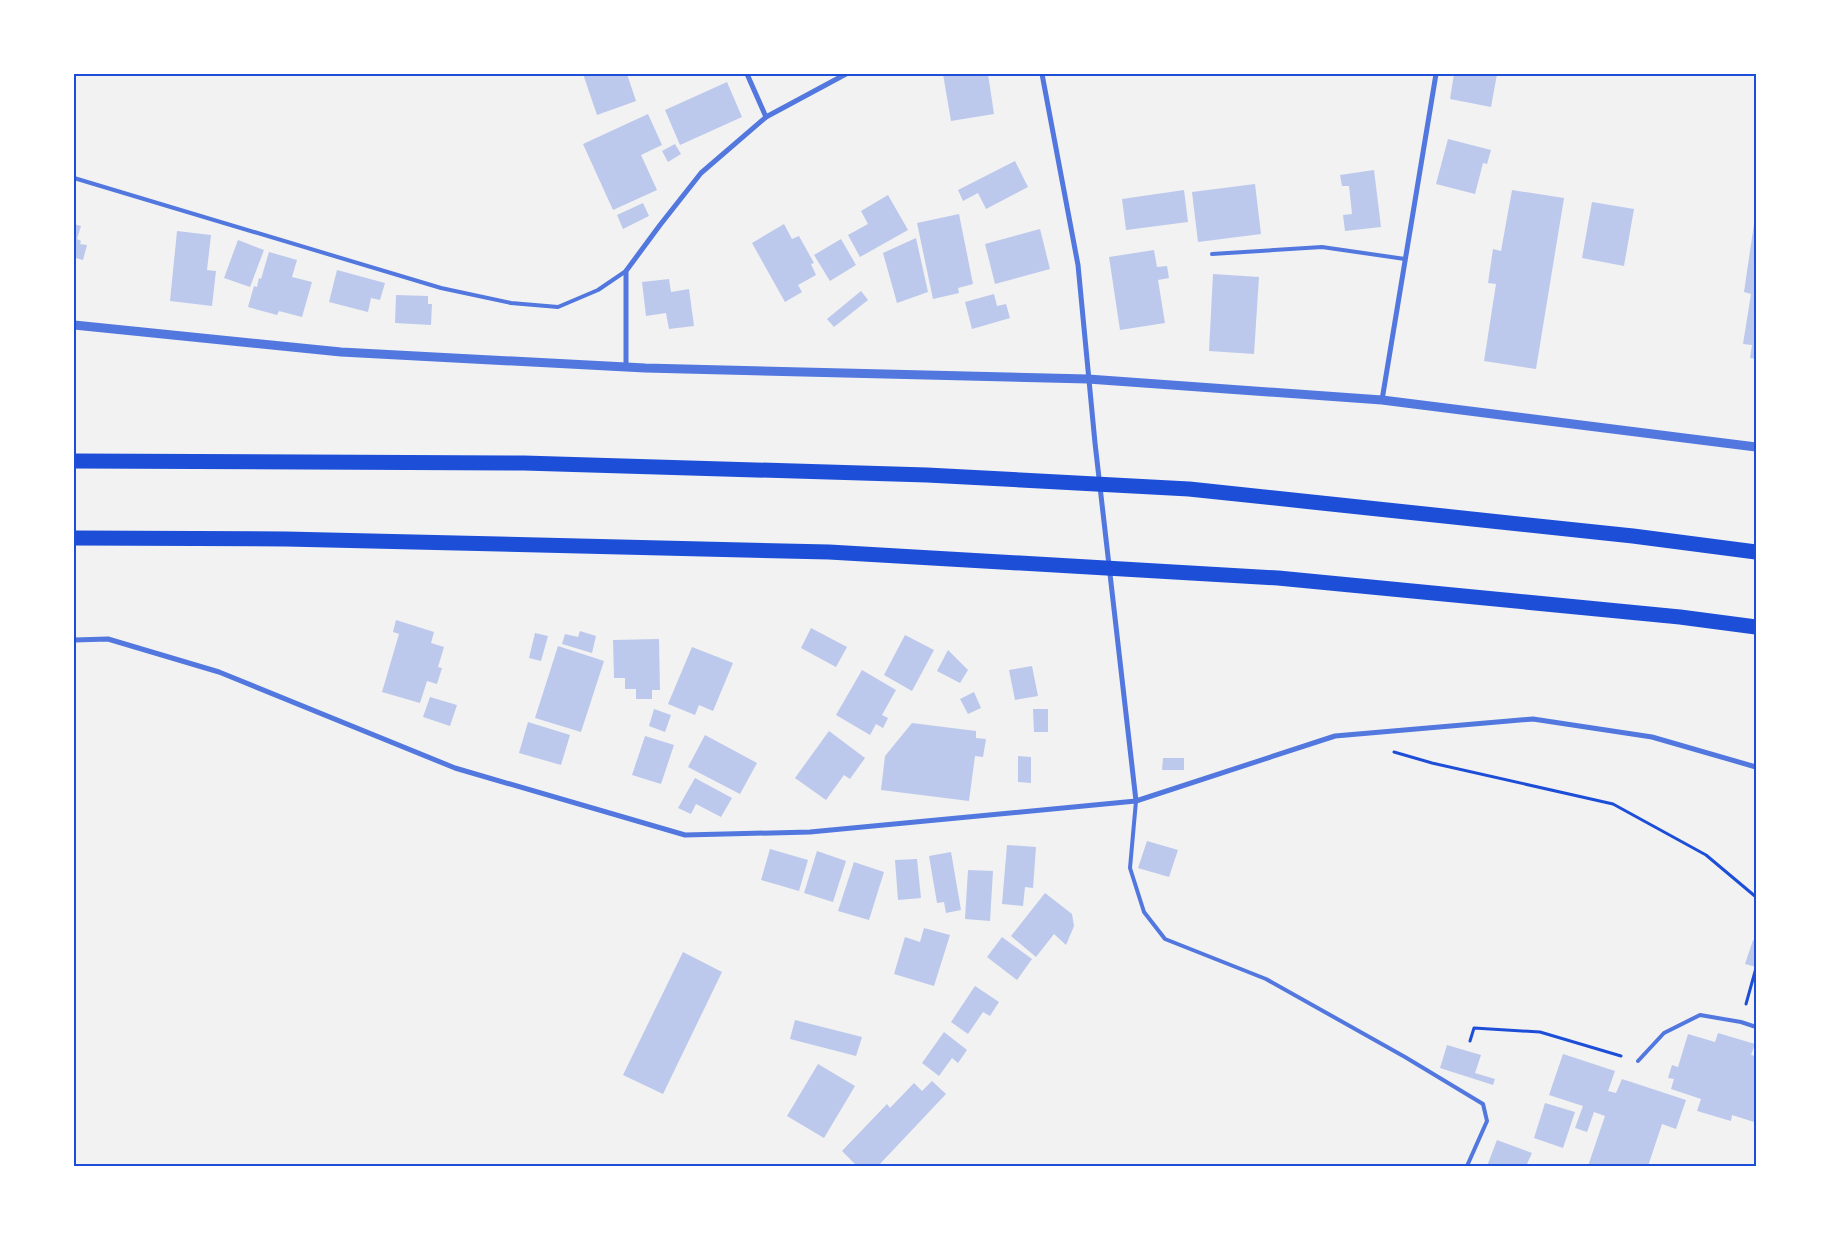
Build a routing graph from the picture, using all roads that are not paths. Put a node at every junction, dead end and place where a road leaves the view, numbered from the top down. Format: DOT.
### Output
graph roads {
  1 [pos="747,74"];
  2 [pos="846,74"];
  3 [pos="1042,74"];
  4 [pos="1436,74"];
  5 [pos="766,117"];
  6 [pos="74,178"];
  7 [pos="1212,254"];
  8 [pos="1406,259"];
  9 [pos="626,271"];
  10 [pos="74,325"];
  11 [pos="626,367"];
  12 [pos="1088,379"];
  13 [pos="1382,400"];
  14 [pos="1756,447"];
  15 [pos="74,461"];
  16 [pos="74,538"];
  17 [pos="1756,552"];
  18 [pos="1756,627"];
  19 [pos="74,640"];
  20 [pos="1756,766"];
  21 [pos="1136,801"];
  22 [pos="1756,1027"];
  23 [pos="1638,1061"];
  24 [pos="1467,1166"];
  1 -- 5 [label="street"];
  2 -- 5 [label="street"];
  3 -- 12 [label="street"];
  4 -- 8 [label="street"];
  5 -- 9 [label="street"];
  6 -- 9 [label="lane"];
  7 -- 8 [label="lane"];
  8 -- 13 [label="street"];
  9 -- 11 [label="street"];
  10 -- 11 [label="street"];
  11 -- 12 [label="street"];
  12 -- 13 [label="street"];
  12 -- 21 [label="street"];
  13 -- 14 [label="street"];
  15 -- 17 [label="highway"];
  16 -- 18 [label="highway"];
  19 -- 21 [label="street"];
  20 -- 21 [label="street"];
  21 -- 24 [label="lane"];
  22 -- 23 [label="lane"];
}
